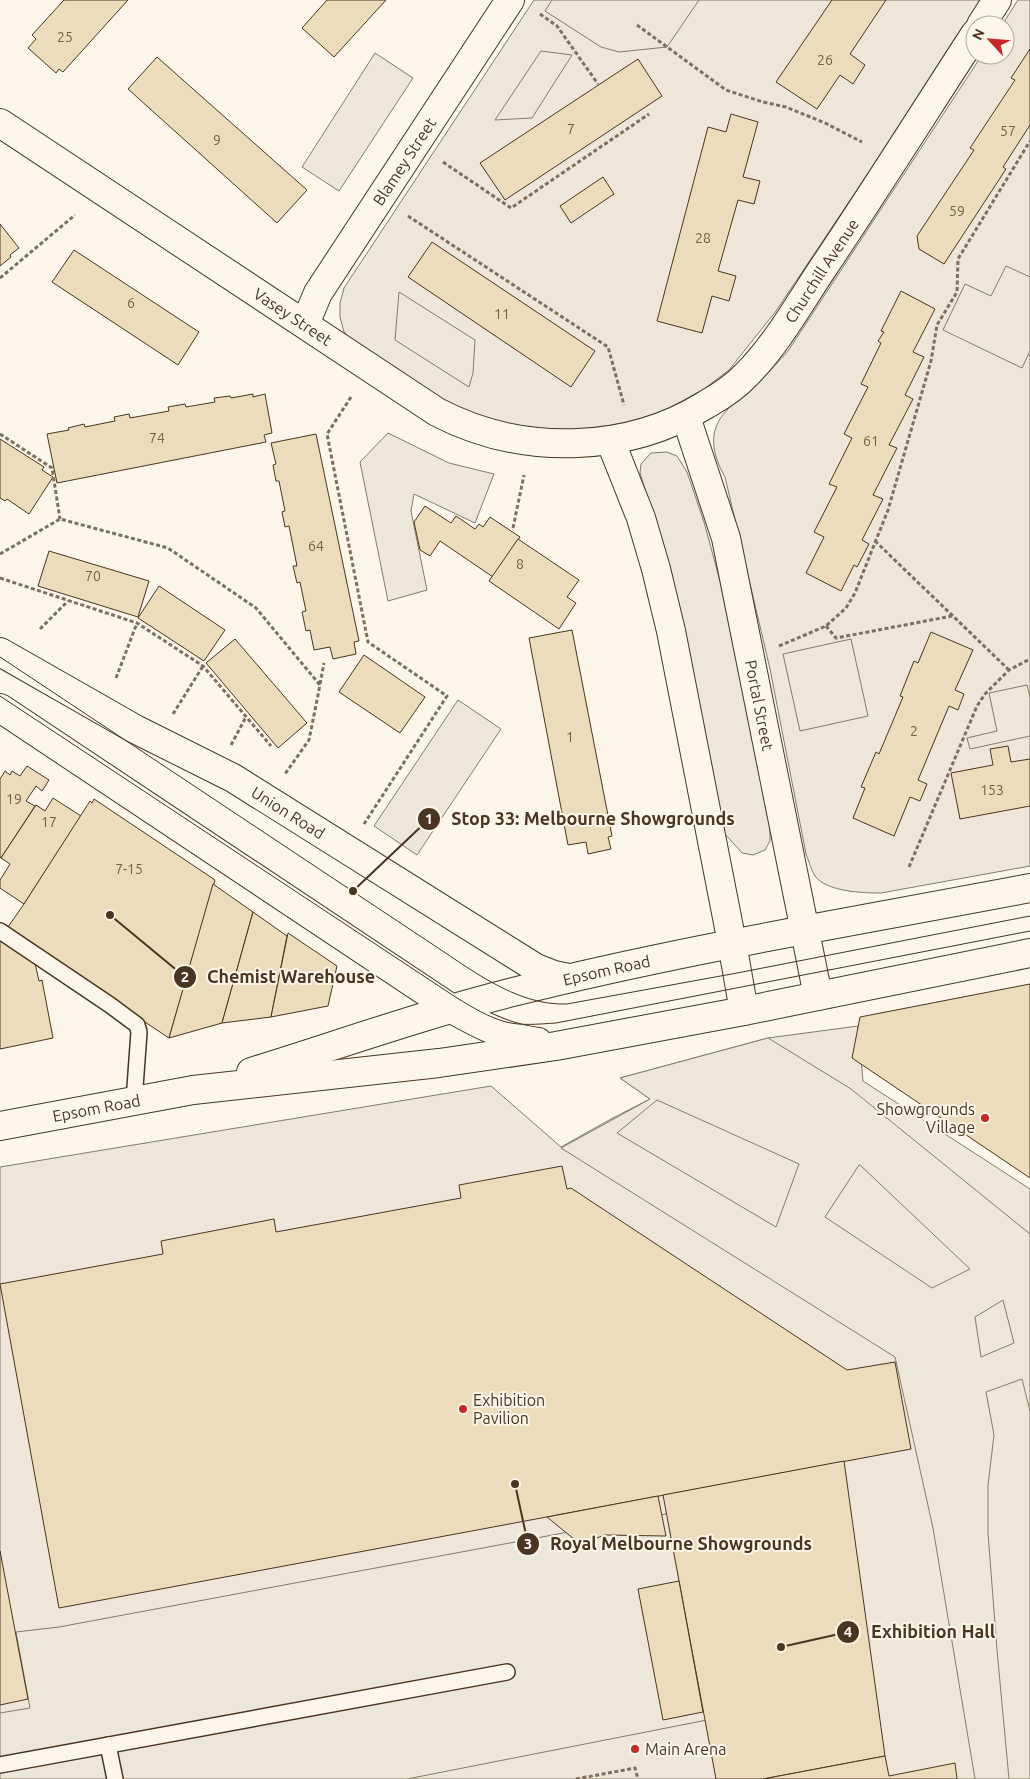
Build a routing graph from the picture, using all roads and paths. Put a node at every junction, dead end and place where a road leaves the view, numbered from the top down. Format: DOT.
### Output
graph roads {
  1 [pos="510,0"];
  2 [pos="997,0"];
  3 [pos="540,14"];
  4 [pos="987,15"];
  5 [pos="637,25"];
  6 [pos="965,49"];
  7 [pos="598,84"];
  8 [pos="649,114"];
  9 [pos="0,123"];
  10 [pos="1030,141"];
  11 [pos="862,142"];
  12 [pos="443,162"];
  13 [pos="75,216"];
  14 [pos="408,216"];
  15 [pos="0,278"];
  16 [pos="305,324"];
  17 [pos="351,397"];
  18 [pos="624,405"];
  19 [pos="686,418"];
  20 [pos="0,434"];
  21 [pos="610,440"];
  22 [pos="524,475"];
  23 [pos="60,519"];
  24 [pos="512,528"];
  25 [pos="875,541"];
  26 [pos="0,554"];
  27 [pos="0,578"];
  28 [pos="68,600"];
  29 [pos="952,615"];
  30 [pos="137,623"];
  31 [pos="826,626"];
  32 [pos="40,629"];
  33 [pos="778,646"];
  34 [pos="0,652"];
  35 [pos="1030,659"];
  36 [pos="324,663"];
  37 [pos="203,666"];
  38 [pos="1009,670"];
  39 [pos="116,678"];
  40 [pos="320,685"];
  41 [pos="0,708"];
  42 [pos="172,715"];
  43 [pos="246,717"];
  44 [pos="271,746"];
  45 [pos="227,752"];
  46 [pos="268,799"];
  47 [pos="346,849"];
  48 [pos="910,867"];
  49 [pos="1030,888"];
  50 [pos="0,931"];
  51 [pos="806,931"];
  52 [pos="732,943"];
  53 [pos="1030,953"];
  54 [pos="571,978"];
  55 [pos="818,996"];
  56 [pos="452,1009"];
  57 [pos="744,1011"];
  58 [pos="570,1042"];
  59 [pos="193,1090"];
  60 [pos="134,1101"];
  61 [pos="0,1126"];
  62 [pos="507,1672"];
  63 [pos="108,1745"];
  64 [pos="0,1765"];
  65 [pos="115,1779"];
  66 [pos="576,1779"];
  67 [pos="638,1779"];
  1 -- 16 [label="street, Blamey Street"];
  2 -- 4 [label="street"];
  3 -- 7 [label="path"];
  5 -- 11 [label="path"];
  6 -- 19 [label="street, Churchill Avenue"];
  8 -- 12 [label="path"];
  9 -- 16 [label="street, Vasey Street"];
  10 -- 25 [label="path"];
  13 -- 15 [label="path"];
  14 -- 18 [label="path"];
  16 -- 21 [label="street, Vasey Street"];
  17 -- 47 [label="path"];
  19 -- 21 [label="street, Churchill Avenue"];
  19 -- 51 [label="street, Portal Street"];
  20 -- 23 [label="path"];
  21 -- 52 [label="street"];
  22 -- 24 [label="path"];
  23 -- 26 [label="path"];
  23 -- 40 [label="path"];
  25 -- 29 [label="path"];
  25 -- 31 [label="path"];
  27 -- 28 [label="path"];
  28 -- 30 [label="path"];
  28 -- 32 [label="path"];
  29 -- 31 [label="path"];
  29 -- 38 [label="path"];
  30 -- 37 [label="path"];
  30 -- 39 [label="path"];
  31 -- 33 [label="path"];
  34 -- 46 [label="street, Union Road"];
  35 -- 38 [label="path"];
  36 -- 40 [label="path"];
  37 -- 42 [label="path"];
  37 -- 43 [label="path"];
  38 -- 48 [label="path"];
  40 -- 46 [label="path"];
  41 -- 56 [label="street"];
  43 -- 44 [label="path"];
  43 -- 45 [label="path"];
  46 -- 47 [label="street, Union Road"];
  47 -- 54 [label="street, Union Road"];
  49 -- 51 [label="street, Epsom Road"];
  50 -- 60 [label="lane"];
  51 -- 52 [label="street, Epsom Road"];
  51 -- 55 [label="street, Portal Street"];
  52 -- 54 [label="street, Epsom Road"];
  52 -- 57 [label="street"];
  53 -- 55 [label="street, Epsom Road"];
  54 -- 56 [label="street, Epsom Road"];
  55 -- 57 [label="street, Epsom Road"];
  56 -- 58 [label="street"];
  56 -- 59 [label="street, Epsom Road"];
  57 -- 58 [label="street, Epsom Road"];
  58 -- 59 [label="street, Epsom Road"];
  59 -- 60 [label="street, Epsom Road"];
  60 -- 61 [label="street, Epsom Road"];
  62 -- 63 [label="lane"];
  63 -- 64 [label="lane"];
  63 -- 65 [label="lane"];
  66 -- 67 [label="path"];
}
